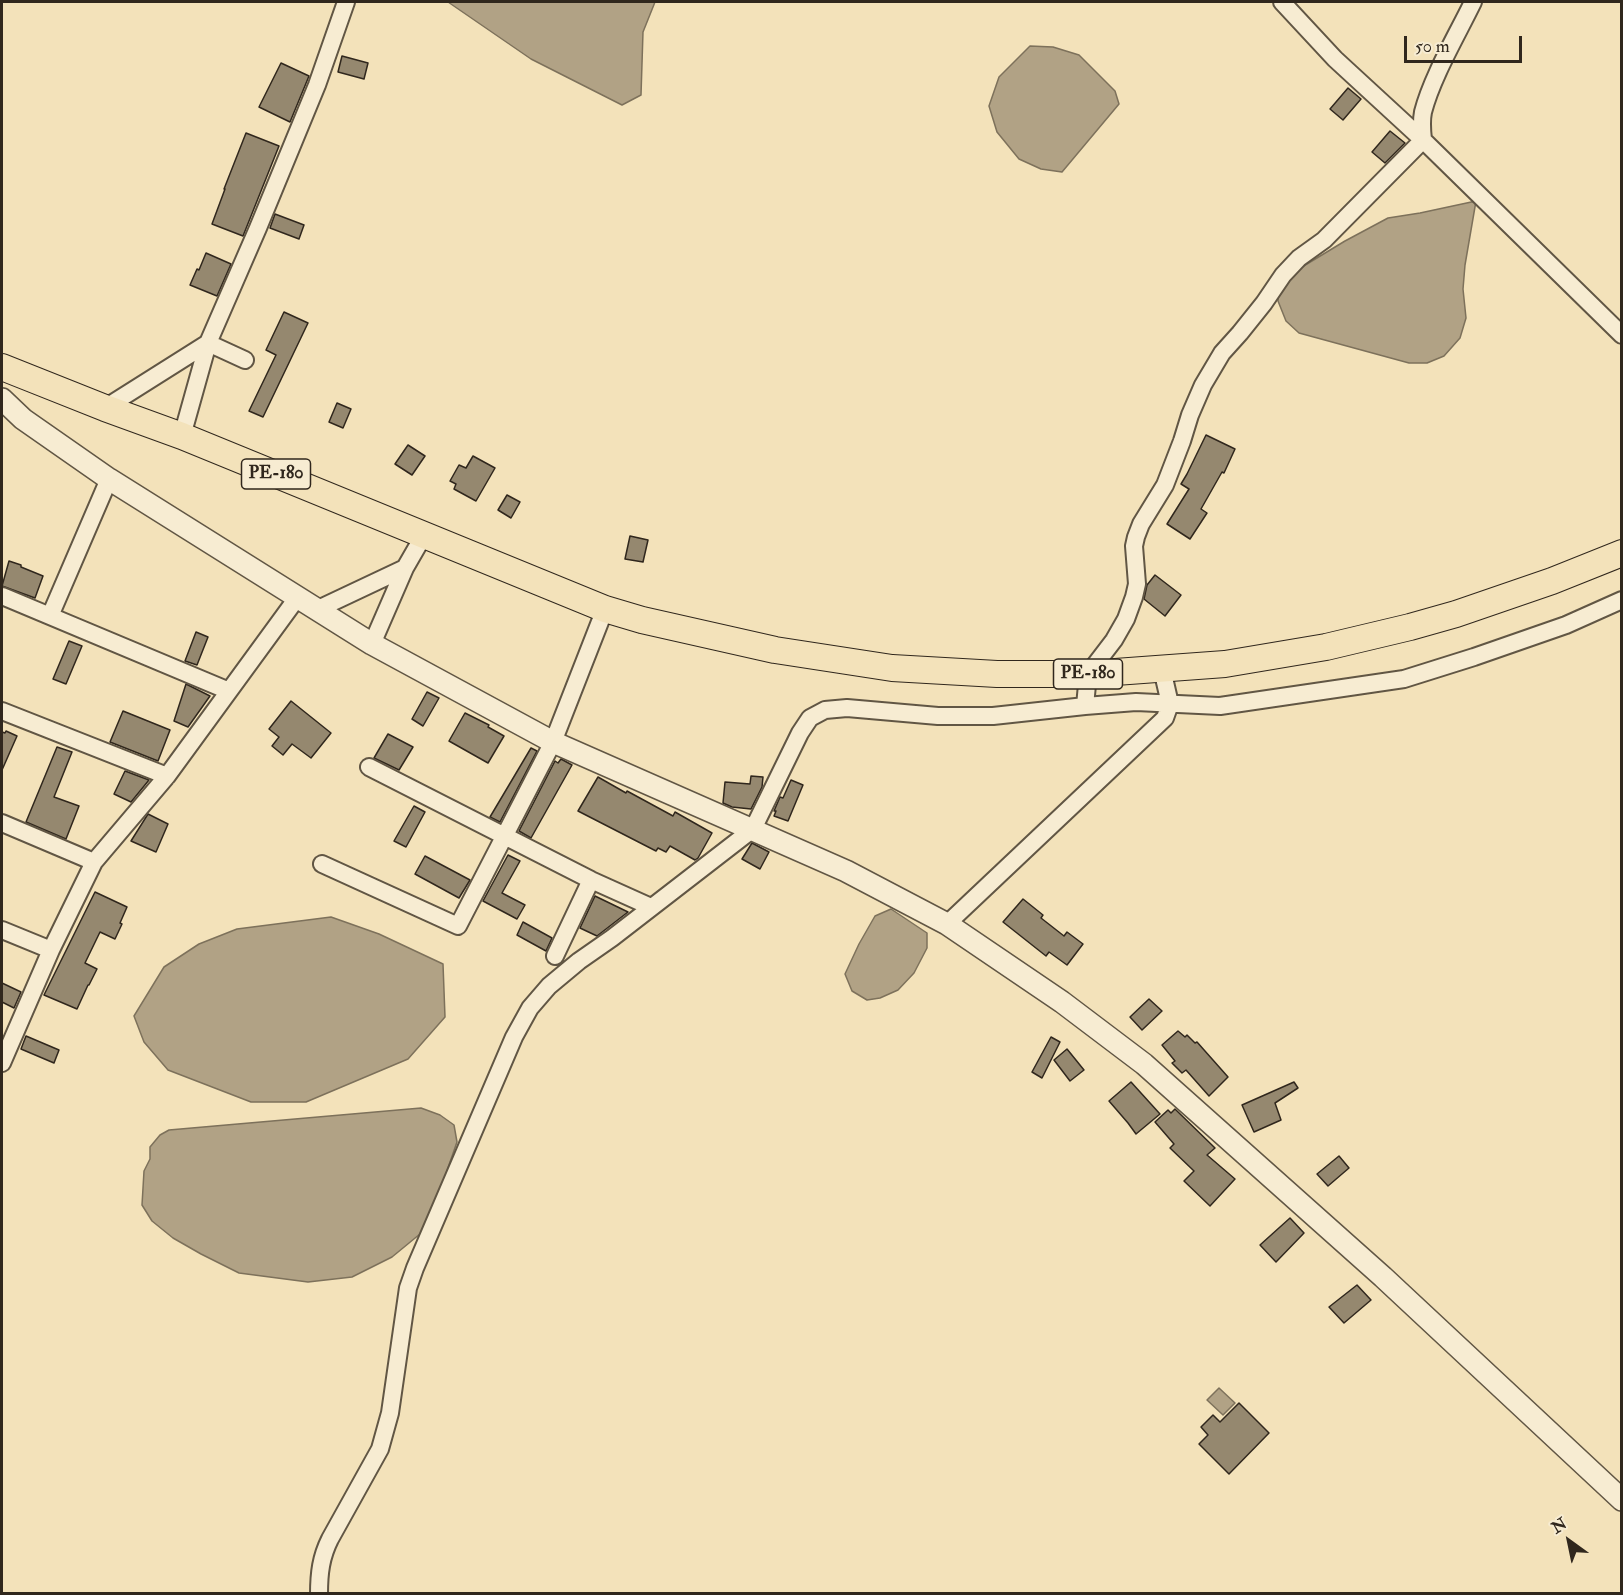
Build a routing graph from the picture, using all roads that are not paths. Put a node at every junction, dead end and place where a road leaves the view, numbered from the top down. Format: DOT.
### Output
graph roads {
  1 [pos="346,2"];
  2 [pos="1282,2"];
  3 [pos="1473,2"];
  4 [pos="1423,140"];
  5 [pos="1622,335"];
  6 [pos="208,343"];
  7 [pos="245,360"];
  8 [pos="2,367"];
  9 [pos="2,399"];
  10 [pos="105,408"];
  11 [pos="182,436"];
  12 [pos="109,479"];
  13 [pos="424,535"];
  14 [pos="1622,553"];
  15 [pos="405,568"];
  16 [pos="2,596"];
  17 [pos="297,598"];
  18 [pos="1622,600"];
  19 [pos="605,609"];
  20 [pos="316,610"];
  21 [pos="50,616"];
  22 [pos="372,644"];
  23 [pos="1162,669"];
  24 [pos="1088,674"];
  25 [pos="229,691"];
  26 [pos="1170,704"];
  27 [pos="1085,705"];
  28 [pos="2,711"];
  29 [pos="553,741"];
  30 [pos="369,767"];
  31 [pos="167,776"];
  32 [pos="2,823"];
  33 [pos="753,829"];
  34 [pos="505,835"];
  35 [pos="94,862"];
  36 [pos="322,864"];
  37 [pos="591,880"];
  38 [pos="651,907"];
  39 [pos="947,924"];
  40 [pos="2,930"];
  41 [pos="51,950"];
  42 [pos="555,956"];
  43 [pos="4,1052"];
  44 [pos="1622,1500"];
  45 [pos="319,1593"];
  1 -- 6 [label="street"];
  2 -- 4 [label="street"];
  3 -- 4 [label="street"];
  4 -- 5 [label="street"];
  4 -- 24 [label="street"];
  6 -- 7 [label="street"];
  6 -- 10 [label="street"];
  6 -- 11 [label="street"];
  8 -- 10 [label="main road, PE-180"];
  9 -- 12 [label="street"];
  10 -- 11 [label="main road, PE-180"];
  11 -- 13 [label="main road, PE-180"];
  12 -- 17 [label="street"];
  12 -- 21 [label="street"];
  13 -- 15 [label="street"];
  13 -- 19 [label="main road, PE-180"];
  14 -- 23 [label="main road, PE-180"];
  15 -- 20 [label="street"];
  15 -- 22 [label="street"];
  16 -- 21 [label="street"];
  17 -- 20 [label="street"];
  17 -- 25 [label="street"];
  18 -- 26 [label="street"];
  19 -- 24 [label="main road, PE-180"];
  19 -- 29 [label="street"];
  20 -- 22 [label="street"];
  21 -- 25 [label="street"];
  22 -- 29 [label="street"];
  23 -- 24 [label="main road, PE-180"];
  23 -- 26 [label="street"];
  24 -- 27 [label="street"];
  25 -- 31 [label="street"];
  26 -- 27 [label="street"];
  26 -- 39 [label="street"];
  27 -- 33 [label="street"];
  28 -- 31 [label="street"];
  29 -- 33 [label="street"];
  29 -- 34 [label="street"];
  30 -- 34 [label="street"];
  31 -- 35 [label="street"];
  32 -- 35 [label="street"];
  33 -- 38 [label="street"];
  33 -- 39 [label="street"];
  34 -- 36 [label="street"];
  34 -- 37 [label="street"];
  35 -- 41 [label="street"];
  37 -- 38 [label="street"];
  37 -- 42 [label="street"];
  38 -- 45 [label="street"];
  39 -- 44 [label="street"];
  40 -- 41 [label="street"];
  41 -- 43 [label="street"];
}
